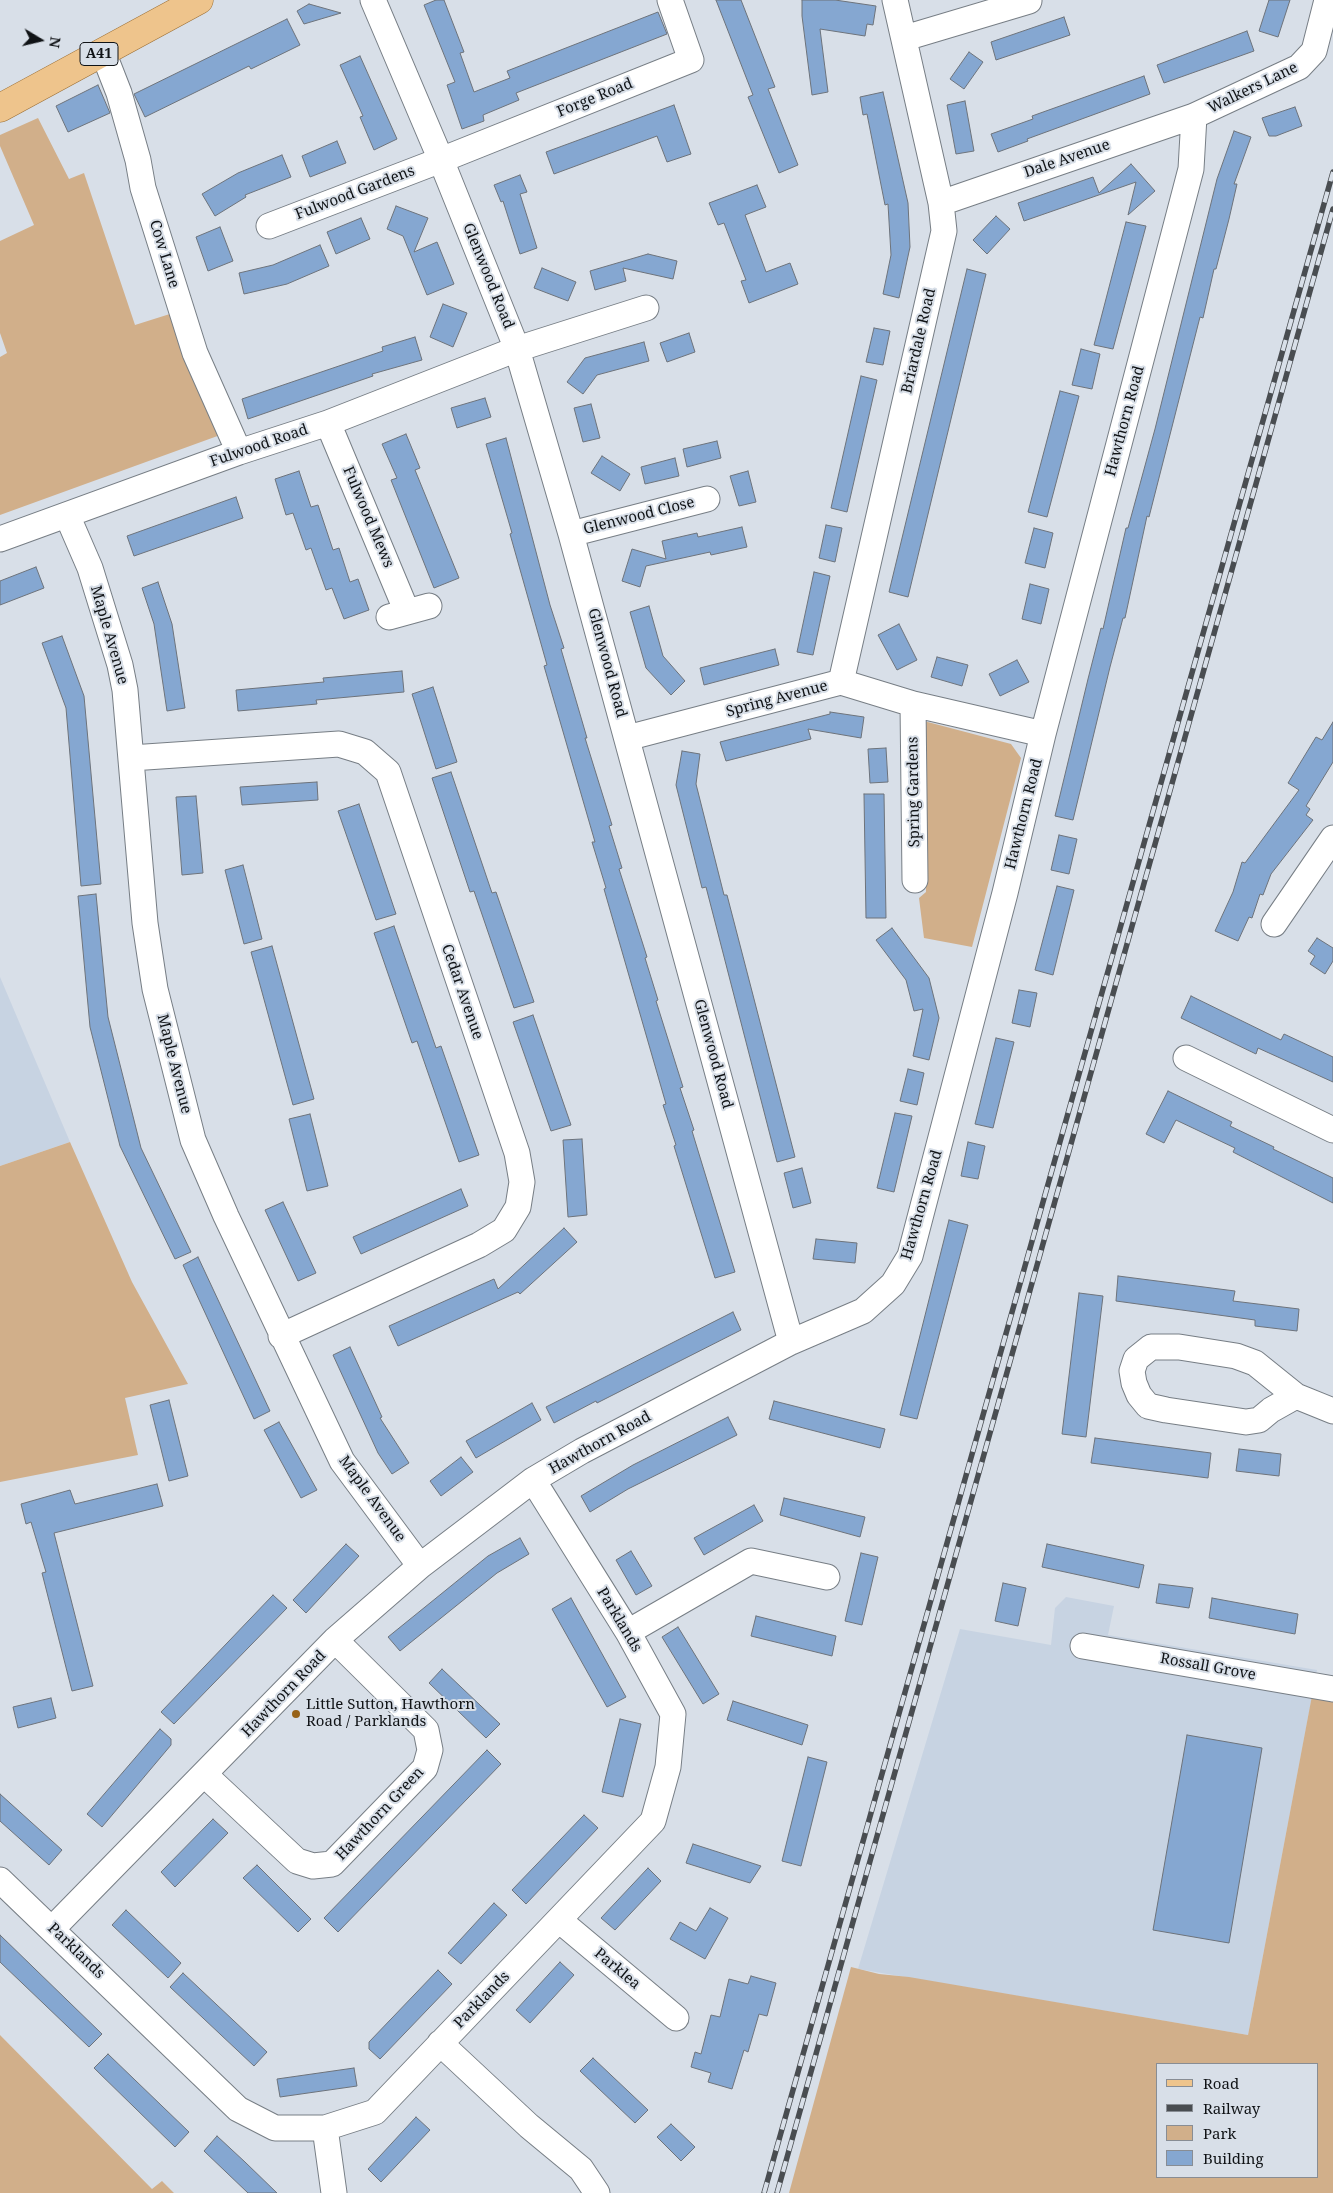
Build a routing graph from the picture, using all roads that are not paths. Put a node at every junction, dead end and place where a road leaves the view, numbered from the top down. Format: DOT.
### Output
graph roads {
  1 [pos="199,0"];
  2 [pos="373,0"];
  3 [pos="670,0"];
  4 [pos="895,0"];
  5 [pos="1326,0"];
  6 [pos="1029,1"];
  7 [pos="905,38"];
  8 [pos="103,52"];
  9 [pos="0,108"];
  10 [pos="1194,116"];
  11 [pos="442,160"];
  12 [pos="941,203"];
  13 [pos="269,226"];
  14 [pos="646,308"];
  15 [pos="518,349"];
  16 [pos="328,423"];
  17 [pos="239,452"];
  18 [pos="706,499"];
  19 [pos="67,515"];
  20 [pos="571,534"];
  21 [pos="0,539"];
  22 [pos="408,612"];
  23 [pos="841,682"];
  24 [pos="913,704"];
  25 [pos="1043,734"];
  26 [pos="627,738"];
  27 [pos="131,758"];
  28 [pos="1333,838"];
  29 [pos="915,880"];
  30 [pos="1274,924"];
  31 [pos="1186,1058"];
  32 [pos="1333,1130"];
  33 [pos="281,1336"];
  34 [pos="792,1342"];
  35 [pos="1296,1396"];
  36 [pos="1333,1411"];
  37 [pos="533,1480"];
  38 [pos="420,1566"];
  39 [pos="827,1577"];
  40 [pos="628,1632"];
  41 [pos="336,1640"];
  42 [pos="1082,1646"];
  43 [pos="1333,1689"];
  44 [pos="205,1775"];
  45 [pos="0,1880"];
  46 [pos="558,1920"];
  47 [pos="53,1928"];
  48 [pos="676,2018"];
  49 [pos="440,2043"];
  50 [pos="325,2128"];
  51 [pos="334,2193"];
  52 [pos="597,2193"];
  1 -- 8 [label="main road, A41"];
  2 -- 11 [label="street, Glenwood Road"];
  3 -- 11 [label="street, Forge Road"];
  4 -- 7 [label="street, Briardale Road"];
  5 -- 10 [label="street, Walkers Lane"];
  6 -- 7 [label="street"];
  7 -- 12 [label="street, Briardale Road"];
  8 -- 9 [label="main road, A41"];
  8 -- 17 [label="street, Cow Lane"];
  10 -- 12 [label="street, Dale Avenue"];
  10 -- 25 [label="street, Hawthorn Road"];
  11 -- 13 [label="street, Fulwood Gardens"];
  11 -- 15 [label="street, Glenwood Road"];
  12 -- 23 [label="street, Briardale Road"];
  14 -- 15 [label="street, Fulwood Road"];
  15 -- 16 [label="street, Fulwood Road"];
  15 -- 20 [label="street, Glenwood Road"];
  16 -- 17 [label="street, Fulwood Road"];
  16 -- 22 [label="street, Fulwood Mews"];
  17 -- 19 [label="street, Fulwood Road"];
  18 -- 20 [label="street, Glenwood Close"];
  19 -- 21 [label="street, Fulwood Road"];
  19 -- 27 [label="street, Maple Avenue"];
  20 -- 26 [label="street, Glenwood Road"];
  23 -- 24 [label="street, Spring Avenue"];
  23 -- 26 [label="street, Spring Avenue"];
  24 -- 25 [label="street, Spring Avenue"];
  24 -- 29 [label="street, Spring Gardens"];
  25 -- 34 [label="street, Hawthorn Road"];
  26 -- 34 [label="street, Glenwood Road"];
  27 -- 33 [label="street, Maple Avenue"];
  27 -- 33 [label="street, Cedar Avenue"];
  28 -- 30 [label="street"];
  31 -- 32 [label="street"];
  33 -- 38 [label="street, Maple Avenue"];
  34 -- 37 [label="street, Hawthorn Road"];
  35 -- 35 [label="street"];
  35 -- 36 [label="street"];
  37 -- 38 [label="street, Hawthorn Road"];
  37 -- 40 [label="street, Parklands"];
  38 -- 41 [label="street, Hawthorn Road"];
  39 -- 40 [label="street"];
  40 -- 46 [label="street, Parklands"];
  41 -- 44 [label="street, Hawthorn Road"];
  41 -- 44 [label="street, Hawthorn Green"];
  42 -- 43 [label="street, Rossall Grove"];
  44 -- 47 [label="street, Hawthorn Road"];
  45 -- 47 [label="street, Parklands"];
  46 -- 48 [label="street, Parklea"];
  46 -- 49 [label="street, Parklands"];
  47 -- 50 [label="street, Parklands"];
  49 -- 50 [label="street, Parklands"];
  49 -- 52 [label="street"];
  50 -- 51 [label="street"];
}
